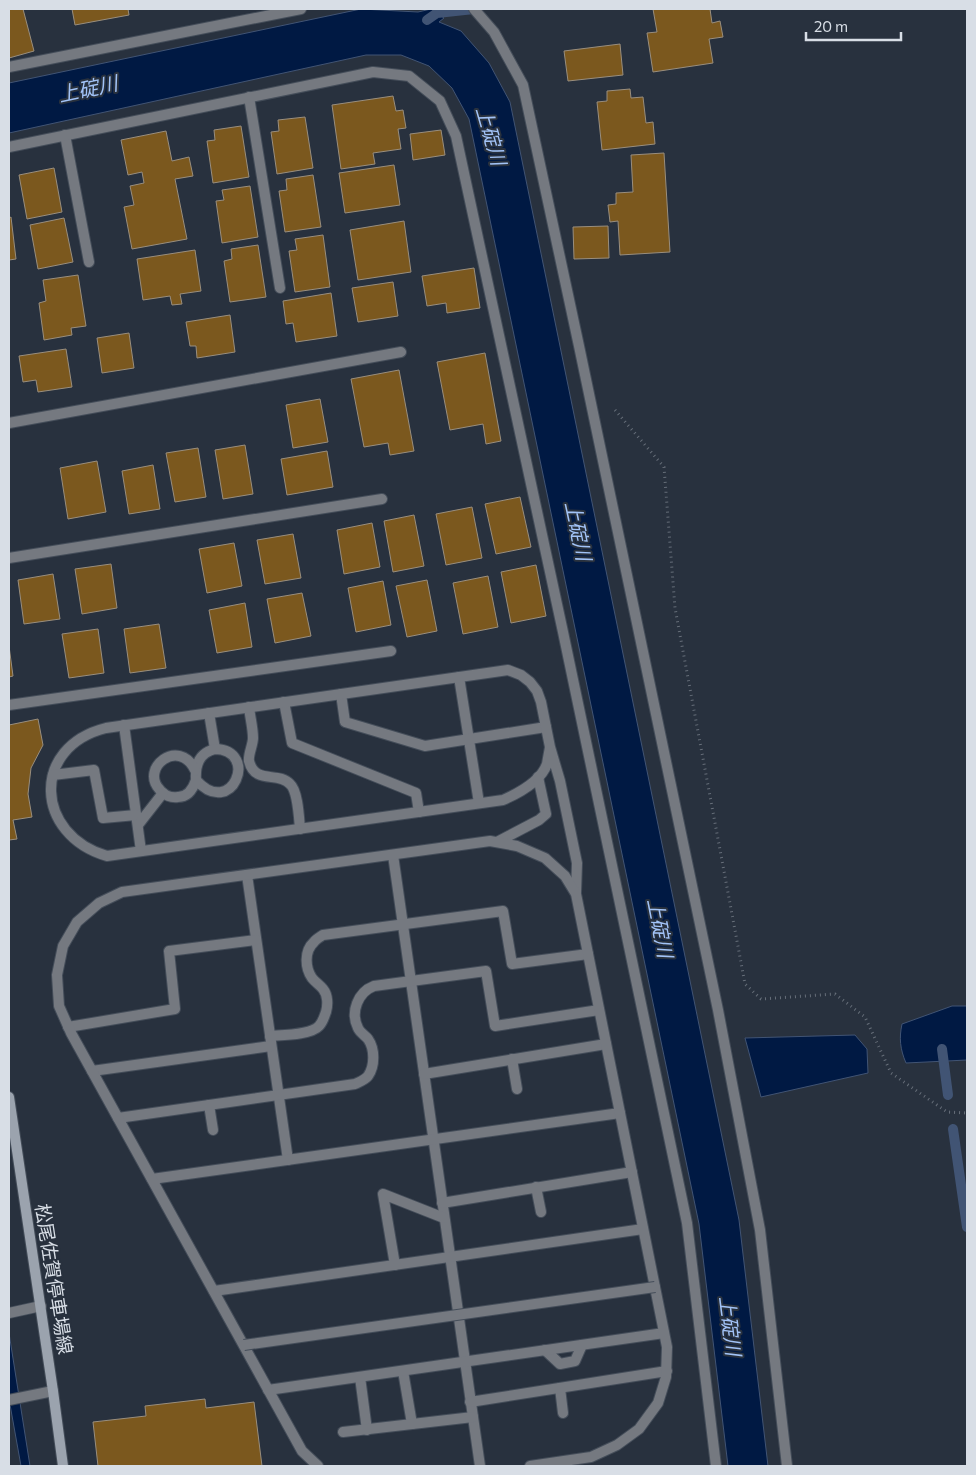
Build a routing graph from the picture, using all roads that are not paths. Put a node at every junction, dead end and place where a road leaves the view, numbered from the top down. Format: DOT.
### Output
graph roads {
  1 [pos="301,9"];
  2 [pos="474,9"];
  3 [pos="9,68"];
  4 [pos="249,97"];
  5 [pos="65,135"];
  6 [pos="9,147"];
  7 [pos="89,262"];
  8 [pos="280,288"];
  9 [pos="401,352"];
  10 [pos="9,423"];
  11 [pos="382,499"];
  12 [pos="9,558"];
  13 [pos="391,650"];
  14 [pos="459,677"];
  15 [pos="341,694"];
  16 [pos="284,702"];
  17 [pos="9,705"];
  18 [pos="249,707"];
  19 [pos="209,713"];
  20 [pos="124,725"];
  21 [pos="546,727"];
  22 [pos="469,740"];
  23 [pos="550,747"];
  24 [pos="215,750"];
  25 [pos="196,775"];
  26 [pos="53,776"];
  27 [pos="538,777"];
  28 [pos="163,793"];
  29 [pos="479,803"];
  30 [pos="419,812"];
  31 [pos="137,820"];
  32 [pos="300,828"];
  33 [pos="497,842"];
  34 [pos="141,852"];
  35 [pos="393,854"];
  36 [pos="247,875"];
  37 [pos="576,894"];
  38 [pos="403,925"];
  39 [pos="256,940"];
  40 [pos="588,954"];
  41 [pos="411,981"];
  42 [pos="599,1010"];
  43 [pos="68,1027"];
  44 [pos="270,1041"];
  45 [pos="606,1044"];
  46 [pos="512,1059"];
  47 [pos="92,1071"];
  48 [pos="424,1074"];
  49 [pos="517,1089"];
  50 [pos="278,1095"];
  51 [pos="9,1097"];
  52 [pos="209,1105"];
  53 [pos="620,1113"];
  54 [pos="118,1118"];
  55 [pos="213,1130"];
  56 [pos="433,1140"];
  57 [pos="288,1160"];
  58 [pos="632,1172"];
  59 [pos="152,1179"];
  60 [pos="536,1187"];
  61 [pos="442,1203"];
  62 [pos="541,1212"];
  63 [pos="444,1218"];
  64 [pos="643,1229"];
  65 [pos="450,1256"];
  66 [pos="394,1265"];
  67 [pos="655,1287"];
  68 [pos="214,1291"];
  69 [pos="41,1306"];
  70 [pos="9,1313"];
  71 [pos="664,1333"];
  72 [pos="244,1345"];
  73 [pos="582,1345"];
  74 [pos="545,1350"];
  75 [pos="465,1362"];
  76 [pos="403,1371"];
  77 [pos="667,1372"];
  78 [pos="360,1377"];
  79 [pos="560,1388"];
  80 [pos="268,1390"];
  81 [pos="54,1391"];
  82 [pos="9,1400"];
  83 [pos="470,1402"];
  84 [pos="563,1413"];
  85 [pos="473,1417"];
  86 [pos="412,1424"];
  87 [pos="367,1430"];
  88 [pos="343,1432"];
  89 [pos="63,1466"];
  90 [pos="318,1466"];
  91 [pos="480,1466"];
  92 [pos="530,1466"];
  93 [pos="716,1466"];
  94 [pos="787,1466"];
  1 -- 3 [label="street"];
  2 -- 94 [label="street"];
  4 -- 5 [label="street"];
  4 -- 8 [label="street"];
  4 -- 93 [label="street"];
  5 -- 6 [label="street"];
  5 -- 7 [label="street"];
  9 -- 10 [label="street"];
  11 -- 12 [label="street"];
  13 -- 17 [label="street"];
  14 -- 15 [label="street"];
  14 -- 21 [label="street"];
  14 -- 22 [label="street"];
  15 -- 16 [label="street"];
  15 -- 22 [label="street"];
  16 -- 18 [label="street"];
  16 -- 30 [label="street"];
  18 -- 19 [label="street"];
  18 -- 32 [label="street"];
  19 -- 20 [label="street"];
  19 -- 24 [label="street"];
  20 -- 26 [label="street"];
  20 -- 31 [label="street"];
  21 -- 22 [label="street"];
  21 -- 23 [label="street"];
  22 -- 29 [label="street"];
  23 -- 27 [label="street"];
  23 -- 37 [label="street"];
  24 -- 25 [label="street"];
  24 -- 25 [label="street"];
  25 -- 28 [label="street"];
  25 -- 28 [label="street"];
  26 -- 31 [label="street"];
  26 -- 34 [label="street"];
  27 -- 29 [label="street"];
  27 -- 33 [label="street"];
  28 -- 31 [label="street"];
  29 -- 30 [label="street"];
  30 -- 32 [label="street"];
  31 -- 34 [label="street"];
  32 -- 34 [label="street"];
  33 -- 35 [label="street"];
  33 -- 37 [label="street"];
  35 -- 36 [label="street"];
  35 -- 38 [label="street"];
  36 -- 39 [label="street"];
  36 -- 43 [label="street"];
  37 -- 40 [label="street"];
  38 -- 40 [label="street"];
  38 -- 41 [label="street"];
  38 -- 44 [label="street"];
  39 -- 43 [label="street"];
  39 -- 44 [label="street"];
  40 -- 42 [label="street"];
  41 -- 42 [label="street"];
  41 -- 48 [label="street"];
  41 -- 50 [label="street"];
  42 -- 45 [label="street"];
  43 -- 47 [label="street"];
  44 -- 47 [label="street"];
  44 -- 50 [label="street"];
  45 -- 46 [label="street"];
  45 -- 53 [label="street"];
  46 -- 48 [label="street"];
  46 -- 49 [label="street"];
  47 -- 54 [label="street"];
  48 -- 56 [label="street"];
  50 -- 52 [label="street"];
  50 -- 57 [label="street"];
  51 -- 69 [label="main road, 松尾佐賀停車場線"];
  52 -- 54 [label="street"];
  52 -- 55 [label="street"];
  53 -- 56 [label="street"];
  53 -- 58 [label="street"];
  54 -- 59 [label="street"];
  56 -- 57 [label="street"];
  56 -- 61 [label="street"];
  57 -- 59 [label="street"];
  58 -- 60 [label="street"];
  58 -- 64 [label="street"];
  59 -- 68 [label="street"];
  60 -- 61 [label="street"];
  60 -- 62 [label="street"];
  61 -- 63 [label="street"];
  63 -- 65 [label="street"];
  63 -- 66 [label="street"];
  64 -- 65 [label="street"];
  64 -- 67 [label="street"];
  65 -- 66 [label="street"];
  65 -- 75 [label="street"];
  66 -- 68 [label="street"];
  67 -- 71 [label="street"];
  67 -- 72 [label="street, bridge"];
  68 -- 72 [label="street"];
  69 -- 70 [label="street"];
  69 -- 81 [label="main road, 松尾佐賀停車場線"];
  71 -- 73 [label="street"];
  71 -- 77 [label="street"];
  72 -- 80 [label="street"];
  73 -- 74 [label="street"];
  73 -- 74 [label="street"];
  74 -- 75 [label="street"];
  75 -- 76 [label="street"];
  75 -- 83 [label="street"];
  76 -- 78 [label="street"];
  76 -- 86 [label="street"];
  77 -- 79 [label="street"];
  77 -- 92 [label="street"];
  78 -- 80 [label="street"];
  78 -- 87 [label="street"];
  79 -- 83 [label="street"];
  79 -- 84 [label="street"];
  80 -- 90 [label="street"];
  81 -- 82 [label="street"];
  81 -- 89 [label="main road, 松尾佐賀停車場線"];
  83 -- 85 [label="street"];
  85 -- 86 [label="street"];
  85 -- 91 [label="street"];
  86 -- 87 [label="street"];
  87 -- 88 [label="street"];
}
